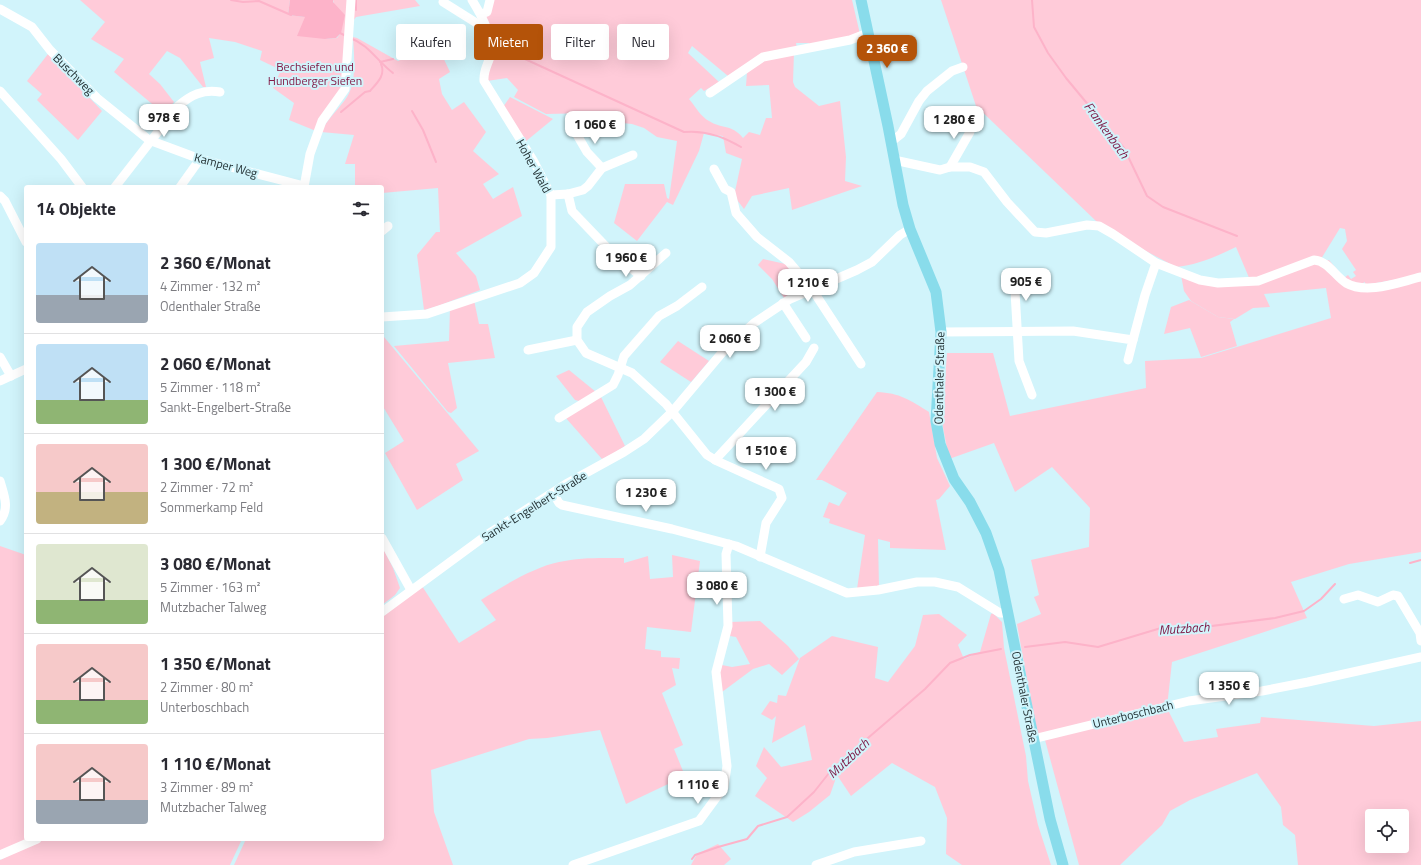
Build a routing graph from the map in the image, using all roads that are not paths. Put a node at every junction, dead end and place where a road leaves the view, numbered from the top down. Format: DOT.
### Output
graph roads {
  1 [pos="351,0"];
  2 [pos="472,0"];
  3 [pos="490,0"];
  4 [pos="861,0"];
  5 [pos="443,2"];
  6 [pos="0,9"];
  7 [pos="481,14"];
  8 [pos="478,24"];
  9 [pos="484,24"];
  10 [pos="868,33"];
  11 [pos="489,60"];
  12 [pos="963,67"];
  13 [pos="0,91"];
  14 [pos="220,92"];
  15 [pos="710,92"];
  16 [pos="952,111"];
  17 [pos="576,132"];
  18 [pos="149,140"];
  19 [pos="891,142"];
  20 [pos="633,155"];
  21 [pos="200,159"];
  22 [pos="894,160"];
  23 [pos="950,167"];
  24 [pos="602,168"];
  25 [pos="714,169"];
  26 [pos="81,185"];
  27 [pos="115,185"];
  28 [pos="181,185"];
  29 [pos="300,185"];
  30 [pos="304,185"];
  31 [pos="568,194"];
  32 [pos="551,195"];
  33 [pos="0,196"];
  34 [pos="910,229"];
  35 [pos="24,238"];
  36 [pos="666,253"];
  37 [pos="1156,263"];
  38 [pos="1014,274"];
  39 [pos="640,276"];
  40 [pos="1421,277"];
  41 [pos="702,287"];
  42 [pos="812,289"];
  43 [pos="783,303"];
  44 [pos="384,317"];
  45 [pos="941,332"];
  46 [pos="1018,332"];
  47 [pos="806,338"];
  48 [pos="577,340"];
  49 [pos="1132,340"];
  50 [pos="814,348"];
  51 [pos="528,350"];
  52 [pos="0,357"];
  53 [pos="1128,360"];
  54 [pos="861,364"];
  55 [pos="620,368"];
  56 [pos="24,370"];
  57 [pos="11,376"];
  58 [pos="0,381"];
  59 [pos="1032,395"];
  60 [pos="673,411"];
  61 [pos="559,418"];
  62 [pos="715,460"];
  63 [pos="0,481"];
  64 [pos="553,493"];
  65 [pos="0,521"];
  66 [pos="384,542"];
  67 [pos="729,544"];
  68 [pos="760,557"];
  69 [pos="411,590"];
  70 [pos="1344,599"];
  71 [pos="384,610"];
  72 [pos="1008,613"];
  73 [pos="1421,641"];
  74 [pos="1421,657"];
  75 [pos="1033,739"];
  76 [pos="32,841"];
  77 [pos="921,841"];
  78 [pos="0,855"];
  79 [pos="573,865"];
  80 [pos="816,865"];
  81 [pos="1063,865"];
  1 -- 30 [label="street, Kamper Weg"];
  2 -- 7 [label="street"];
  3 -- 7 [label="street"];
  4 -- 10 [label="main road, Odenthaler Straße"];
  5 -- 8 [label="street"];
  6 -- 18 [label="street, Buschweg"];
  7 -- 9 [label="street"];
  10 -- 15 [label="street"];
  10 -- 19 [label="main road, Odenthaler Straße"];
  11 -- 32 [label="street, Hoher Wald"];
  12 -- 19 [label="street"];
  13 -- 26 [label="street"];
  14 -- 18 [label="street"];
  16 -- 23 [label="street"];
  17 -- 24 [label="street"];
  18 -- 21 [label="street, Kamper Weg"];
  18 -- 27 [label="street"];
  19 -- 22 [label="main road, Odenthaler Straße"];
  20 -- 24 [label="street"];
  21 -- 28 [label="street"];
  21 -- 29 [label="street, Kamper Weg"];
  22 -- 23 [label="street"];
  22 -- 34 [label="main road, Odenthaler Straße"];
  23 -- 37 [label="street"];
  24 -- 31 [label="street"];
  25 -- 42 [label="street"];
  31 -- 32 [label="street"];
  31 -- 39 [label="street"];
  32 -- 44 [label="street, Hoher Wald"];
  33 -- 35 [label="street"];
  34 -- 42 [label="street, Sankt-Engelbert-Straße"];
  34 -- 45 [label="main road, Odenthaler Straße"];
  36 -- 39 [label="street"];
  37 -- 40 [label="street"];
  37 -- 49 [label="street"];
  38 -- 46 [label="street"];
  39 -- 48 [label="street"];
  41 -- 55 [label="street"];
  42 -- 43 [label="street, Sankt-Engelbert-Straße"];
  42 -- 54 [label="street"];
  43 -- 47 [label="street"];
  43 -- 60 [label="street, Sankt-Engelbert-Straße"];
  45 -- 46 [label="street"];
  45 -- 72 [label="main road, Odenthaler Straße"];
  46 -- 49 [label="street"];
  46 -- 59 [label="street"];
  48 -- 51 [label="street"];
  48 -- 55 [label="street"];
  49 -- 53 [label="street"];
  50 -- 62 [label="street"];
  52 -- 57 [label="street"];
  55 -- 60 [label="street"];
  55 -- 61 [label="street"];
  56 -- 57 [label="street"];
  57 -- 58 [label="street"];
  60 -- 62 [label="street"];
  60 -- 64 [label="street, Sankt-Engelbert-Straße"];
  62 -- 68 [label="street"];
  63 -- 65 [label="street"];
  64 -- 67 [label="street"];
  64 -- 69 [label="street, Sankt-Engelbert-Straße"];
  66 -- 69 [label="street"];
  67 -- 68 [label="street"];
  67 -- 79 [label="street"];
  68 -- 72 [label="street"];
  69 -- 71 [label="street, Sankt-Engelbert-Straße"];
  70 -- 73 [label="street"];
  72 -- 75 [label="main road, Odenthaler Straße"];
  74 -- 75 [label="street, Unterboschbach"];
  75 -- 81 [label="main road, Odenthaler Straße"];
  76 -- 78 [label="street"];
  77 -- 80 [label="street"];
}
